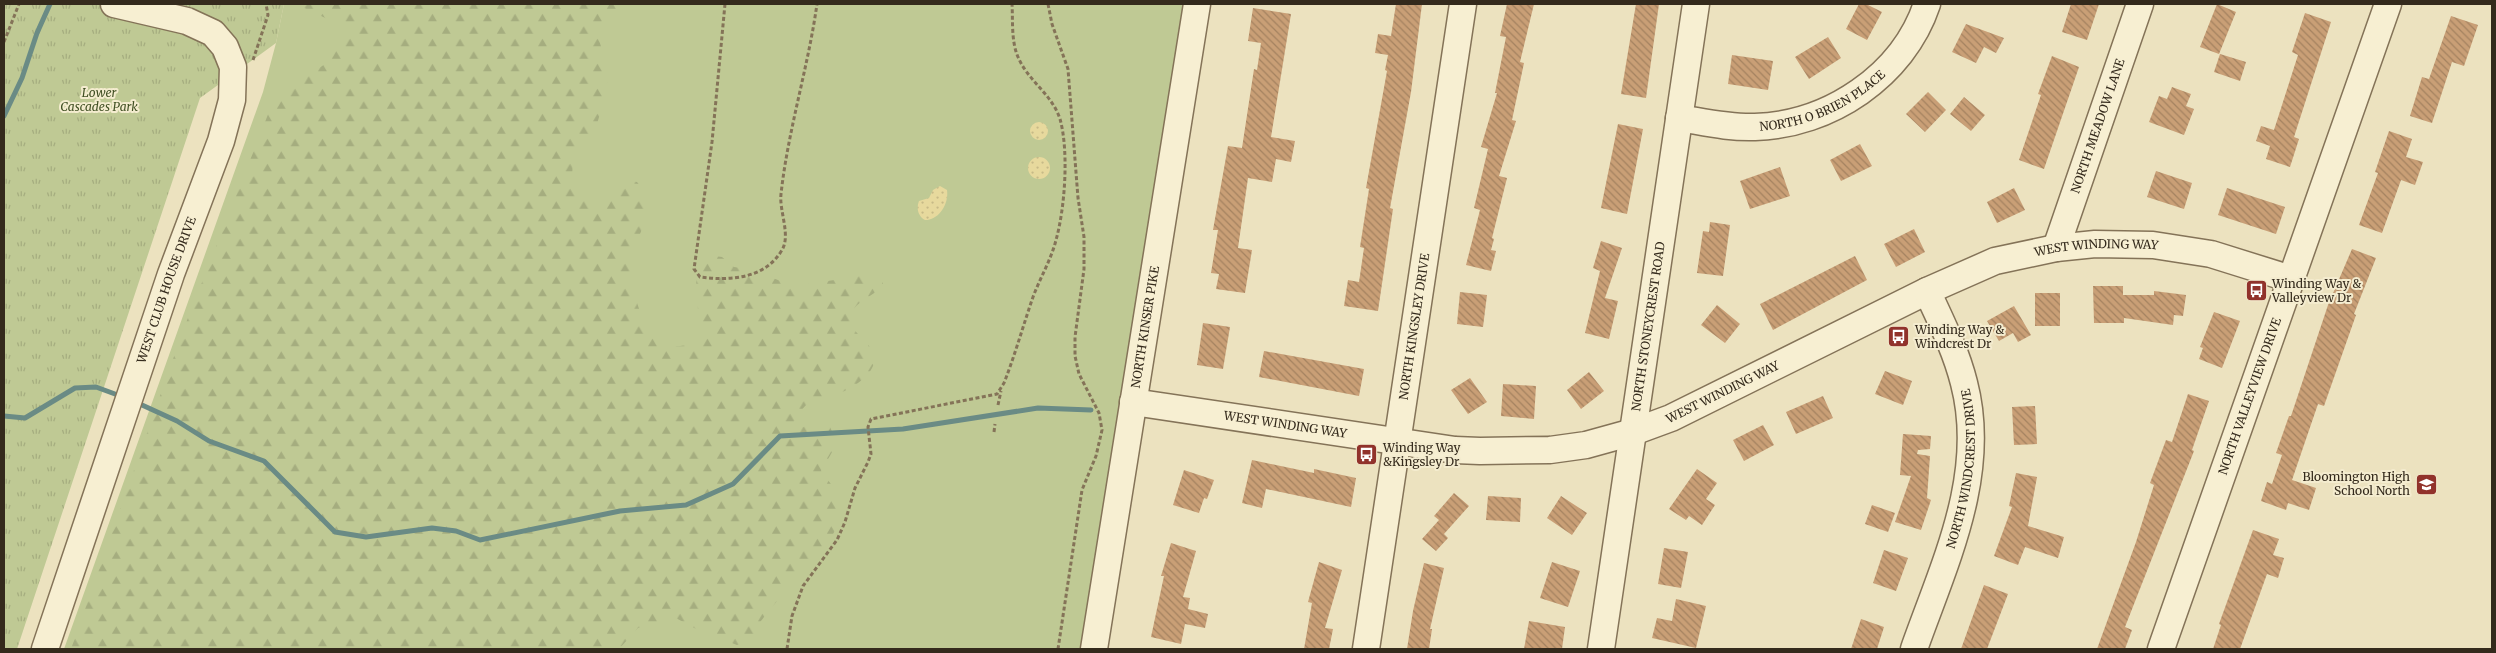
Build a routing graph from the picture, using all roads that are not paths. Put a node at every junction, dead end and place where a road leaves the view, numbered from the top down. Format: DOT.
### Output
graph roads {
  1 [pos="114,4"];
  2 [pos="1197,4"];
  3 [pos="1463,4"];
  4 [pos="1696,4"];
  5 [pos="1927,4"];
  6 [pos="2140,4"];
  7 [pos="2388,4"];
  8 [pos="149,8"];
  9 [pos="1679,118"];
  10 [pos="2056,248"];
  11 [pos="2291,279"];
  12 [pos="1927,291"];
  13 [pos="1133,402"];
  14 [pos="1633,432"];
  15 [pos="1398,441"];
  16 [pos="45,649"];
  17 [pos="1094,649"];
  18 [pos="1366,649"];
  19 [pos="1601,649"];
  20 [pos="1914,649"];
  21 [pos="2161,649"];
  1 -- 8 [label="street, WEST CLUB HOUSE DRIVE"];
  2 -- 13 [label="street, NORTH KINSER PIKE"];
  3 -- 15 [label="street, NORTH KINGSLEY DRIVE"];
  4 -- 9 [label="street, NORTH STONEYCREST ROAD"];
  5 -- 9 [label="street, NORTH O BRIEN PLACE"];
  6 -- 10 [label="street, NORTH MEADOW LANE"];
  7 -- 11 [label="street, NORTH VALLEYVIEW DRIVE"];
  8 -- 16 [label="street, WEST CLUB HOUSE DRIVE"];
  9 -- 14 [label="street, NORTH STONEYCREST ROAD"];
  10 -- 11 [label="street, WEST WINDING WAY"];
  10 -- 12 [label="street, WEST WINDING WAY"];
  11 -- 21 [label="street, NORTH VALLEYVIEW DRIVE"];
  12 -- 14 [label="street, WEST WINDING WAY"];
  12 -- 20 [label="street, NORTH WINDCREST DRIVE"];
  13 -- 15 [label="street, WEST WINDING WAY"];
  13 -- 17 [label="street, NORTH KINSER PIKE"];
  14 -- 15 [label="street, WEST WINDING WAY"];
  14 -- 19 [label="street, NORTH STONEYCREST ROAD"];
  15 -- 18 [label="street, NORTH KINGSLEY DRIVE"];
}
